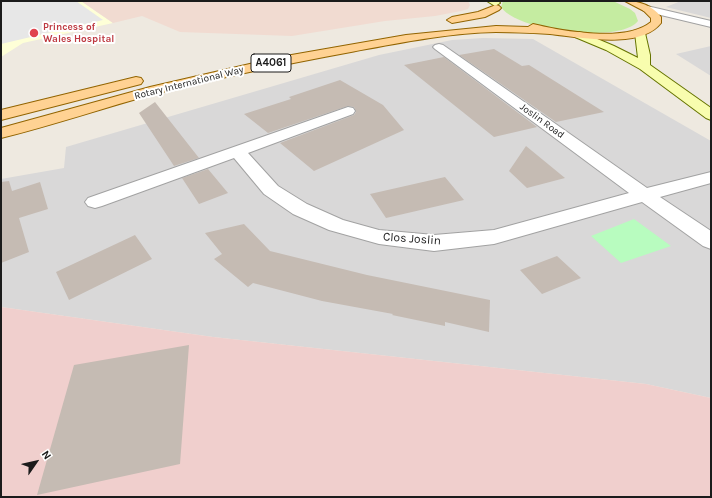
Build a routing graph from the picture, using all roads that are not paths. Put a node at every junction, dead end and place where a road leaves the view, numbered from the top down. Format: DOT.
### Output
graph roads {
  1 [pos="630,1"];
  2 [pos="497,5"];
  3 [pos="647,9"];
  4 [pos="512,20"];
  5 [pos="711,24"];
  6 [pos="653,27"];
  7 [pos="666,27"];
  8 [pos="678,28"];
  9 [pos="711,29"];
  10 [pos="547,30"];
  11 [pos="640,33"];
  12 [pos="579,35"];
  13 [pos="331,40"];
  14 [pos="455,44"];
  15 [pos="644,66"];
  16 [pos="150,77"];
  17 [pos="348,111"];
  18 [pos="1,115"];
  19 [pos="711,115"];
  20 [pos="1,133"];
  21 [pos="237,151"];
  22 [pos="711,177"];
  23 [pos="644,195"];
  24 [pos="95,202"];
  25 [pos="711,241"];
  1 -- 3 [label="main road"];
  2 -- 13 [label="main road"];
  3 -- 5 [label="street"];
  3 -- 6 [label="main road"];
  4 -- 10 [label="main road"];
  6 -- 7 [label="street"];
  6 -- 11 [label="main road"];
  8 -- 9 [label="street"];
  10 -- 12 [label="main road"];
  10 -- 20 [label="main road, Rotary International Way / A4061"];
  11 -- 12 [label="main road"];
  11 -- 15 [label="street"];
  12 -- 15 [label="street"];
  14 -- 23 [label="street, Joslin Road"];
  15 -- 19 [label="street"];
  16 -- 18 [label="main road, Rotary International Way"];
  17 -- 21 [label="street"];
  21 -- 23 [label="street, Clos Joslin"];
  21 -- 24 [label="street"];
  22 -- 23 [label="street"];
  23 -- 25 [label="street, Joslin Road"];
}
